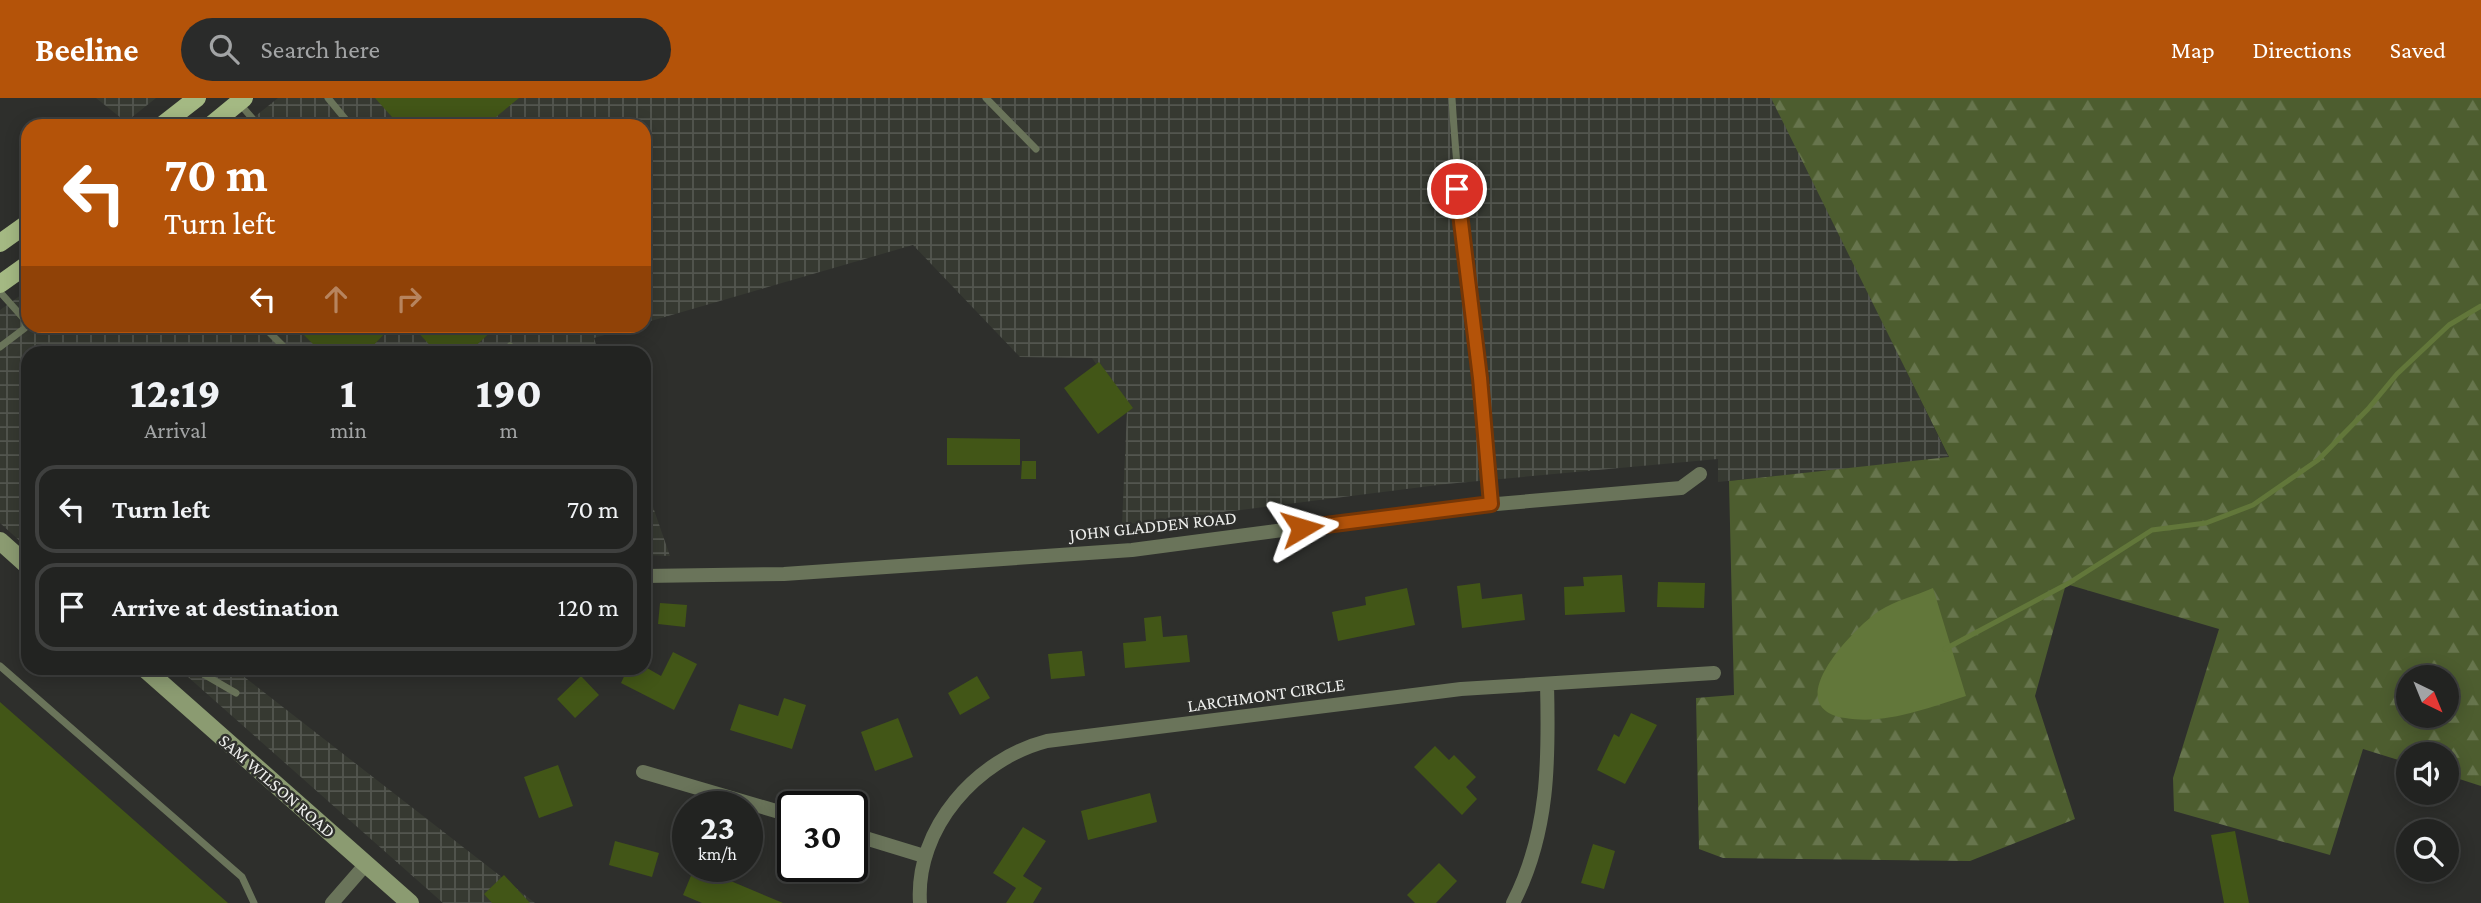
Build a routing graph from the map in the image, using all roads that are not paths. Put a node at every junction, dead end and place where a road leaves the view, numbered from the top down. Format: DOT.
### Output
graph roads {
  1 [pos="197,98"];
  2 [pos="328,98"];
  3 [pos="986,98"];
  4 [pos="1452,98"];
  5 [pos="242,100"];
  6 [pos="170,119"];
  7 [pos="219,119"];
  8 [pos="254,119"];
  9 [pos="345,119"];
  10 [pos="1036,149"];
  11 [pos="21,228"];
  12 [pos="0,243"];
  13 [pos="21,269"];
  14 [pos="0,284"];
  15 [pos="0,292"];
  16 [pos="21,316"];
  17 [pos="21,331"];
  18 [pos="270,333"];
  19 [pos="283,346"];
  20 [pos="0,347"];
  21 [pos="1700,474"];
  22 [pos="1491,504"];
  23 [pos="0,541"];
  24 [pos="21,560"];
  25 [pos="651,576"];
  26 [pos="0,666"];
  27 [pos="1714,673"];
  28 [pos="152,675"];
  29 [pos="205,675"];
  30 [pos="1548,684"];
  31 [pos="236,693"];
  32 [pos="643,772"];
  33 [pos="777,811"];
  34 [pos="868,839"];
  35 [pos="924,856"];
  36 [pos="366,864"];
  37 [pos="254,903"];
  38 [pos="332,903"];
  39 [pos="410,903"];
  40 [pos="920,903"];
  41 [pos="1513,903"];
  1 -- 6 [label="main road"];
  2 -- 9 [label="lane"];
  3 -- 10 [label="lane"];
  4 -- 22 [label="lane"];
  5 -- 7 [label="main road"];
  5 -- 8 [label="lane"];
  11 -- 12 [label="main road"];
  13 -- 14 [label="main road"];
  15 -- 16 [label="lane"];
  17 -- 20 [label="lane"];
  18 -- 19 [label="lane"];
  21 -- 22 [label="street, JOHN GLADDEN ROAD"];
  22 -- 25 [label="street, JOHN GLADDEN ROAD"];
  23 -- 24 [label="street"];
  26 -- 37 [label="lane"];
  27 -- 30 [label="street, LARCHMONT CIRCLE"];
  28 -- 36 [label="street, SAM WILSON ROAD"];
  29 -- 31 [label="lane"];
  30 -- 35 [label="street, LARCHMONT CIRCLE"];
  30 -- 41 [label="street"];
  32 -- 33 [label="street"];
  34 -- 35 [label="street"];
  35 -- 40 [label="street, LARCHMONT CIRCLE"];
  36 -- 38 [label="street"];
  36 -- 39 [label="street, SAM WILSON ROAD"];
}
